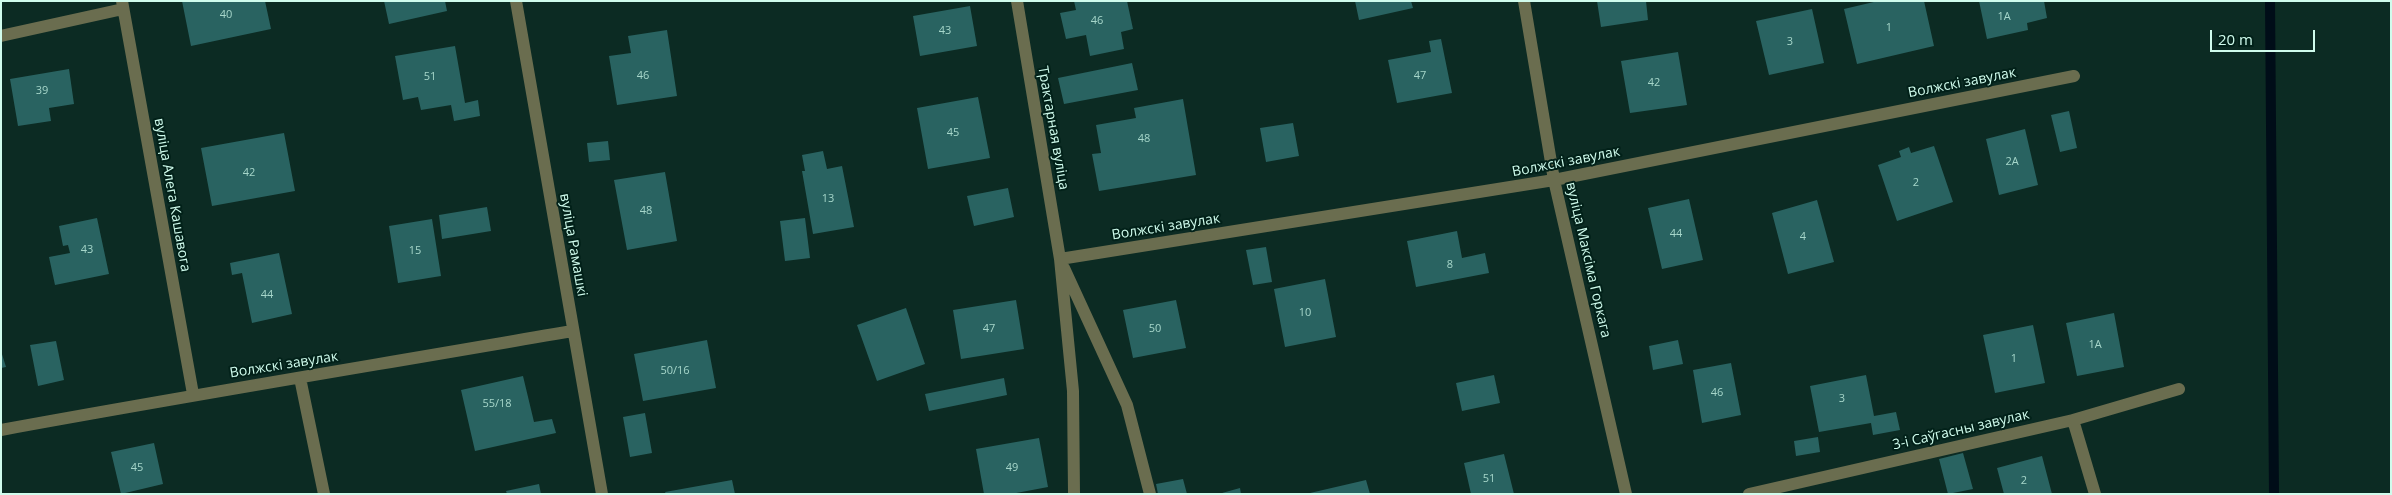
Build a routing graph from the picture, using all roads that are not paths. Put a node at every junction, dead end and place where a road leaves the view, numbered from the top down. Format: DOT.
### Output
graph roads {
  1 [pos="516,1"];
  2 [pos="1016,1"];
  3 [pos="1524,1"];
  4 [pos="123,5"];
  5 [pos="1,36"];
  6 [pos="2074,76"];
  7 [pos="1554,180"];
  8 [pos="1060,259"];
  9 [pos="572,331"];
  10 [pos="300,378"];
  11 [pos="2179,389"];
  12 [pos="193,394"];
  13 [pos="2073,420"];
  14 [pos="1,430"];
  15 [pos="324,494"];
  16 [pos="602,494"];
  17 [pos="1074,494"];
  18 [pos="1150,494"];
  19 [pos="1626,494"];
  20 [pos="1749,494"];
  21 [pos="2095,494"];
  1 -- 9 [label="street, вуліца Рамашкі"];
  2 -- 8 [label="street, Трактарная вуліца"];
  3 -- 7 [label="street, вуліца Максіма Горкага"];
  4 -- 5 [label="street"];
  4 -- 12 [label="street, вуліца Алега Кашавога"];
  6 -- 7 [label="street, Волжскі завулак"];
  7 -- 8 [label="street, Волжскі завулак"];
  7 -- 19 [label="street, вуліца Максіма Горкага"];
  8 -- 17 [label="street, Трактарная вуліца"];
  8 -- 18 [label="street, Трактарная вуліца"];
  9 -- 10 [label="street, Волжскі завулак"];
  9 -- 16 [label="street, вуліца Рамашкі"];
  10 -- 12 [label="street, Волжскі завулак"];
  10 -- 15 [label="street"];
  11 -- 13 [label="street, 3-і Саўгасны завулак"];
  12 -- 14 [label="street, Волжскі завулак"];
  13 -- 20 [label="street, 3-і Саўгасны завулак"];
  13 -- 21 [label="street"];
}
